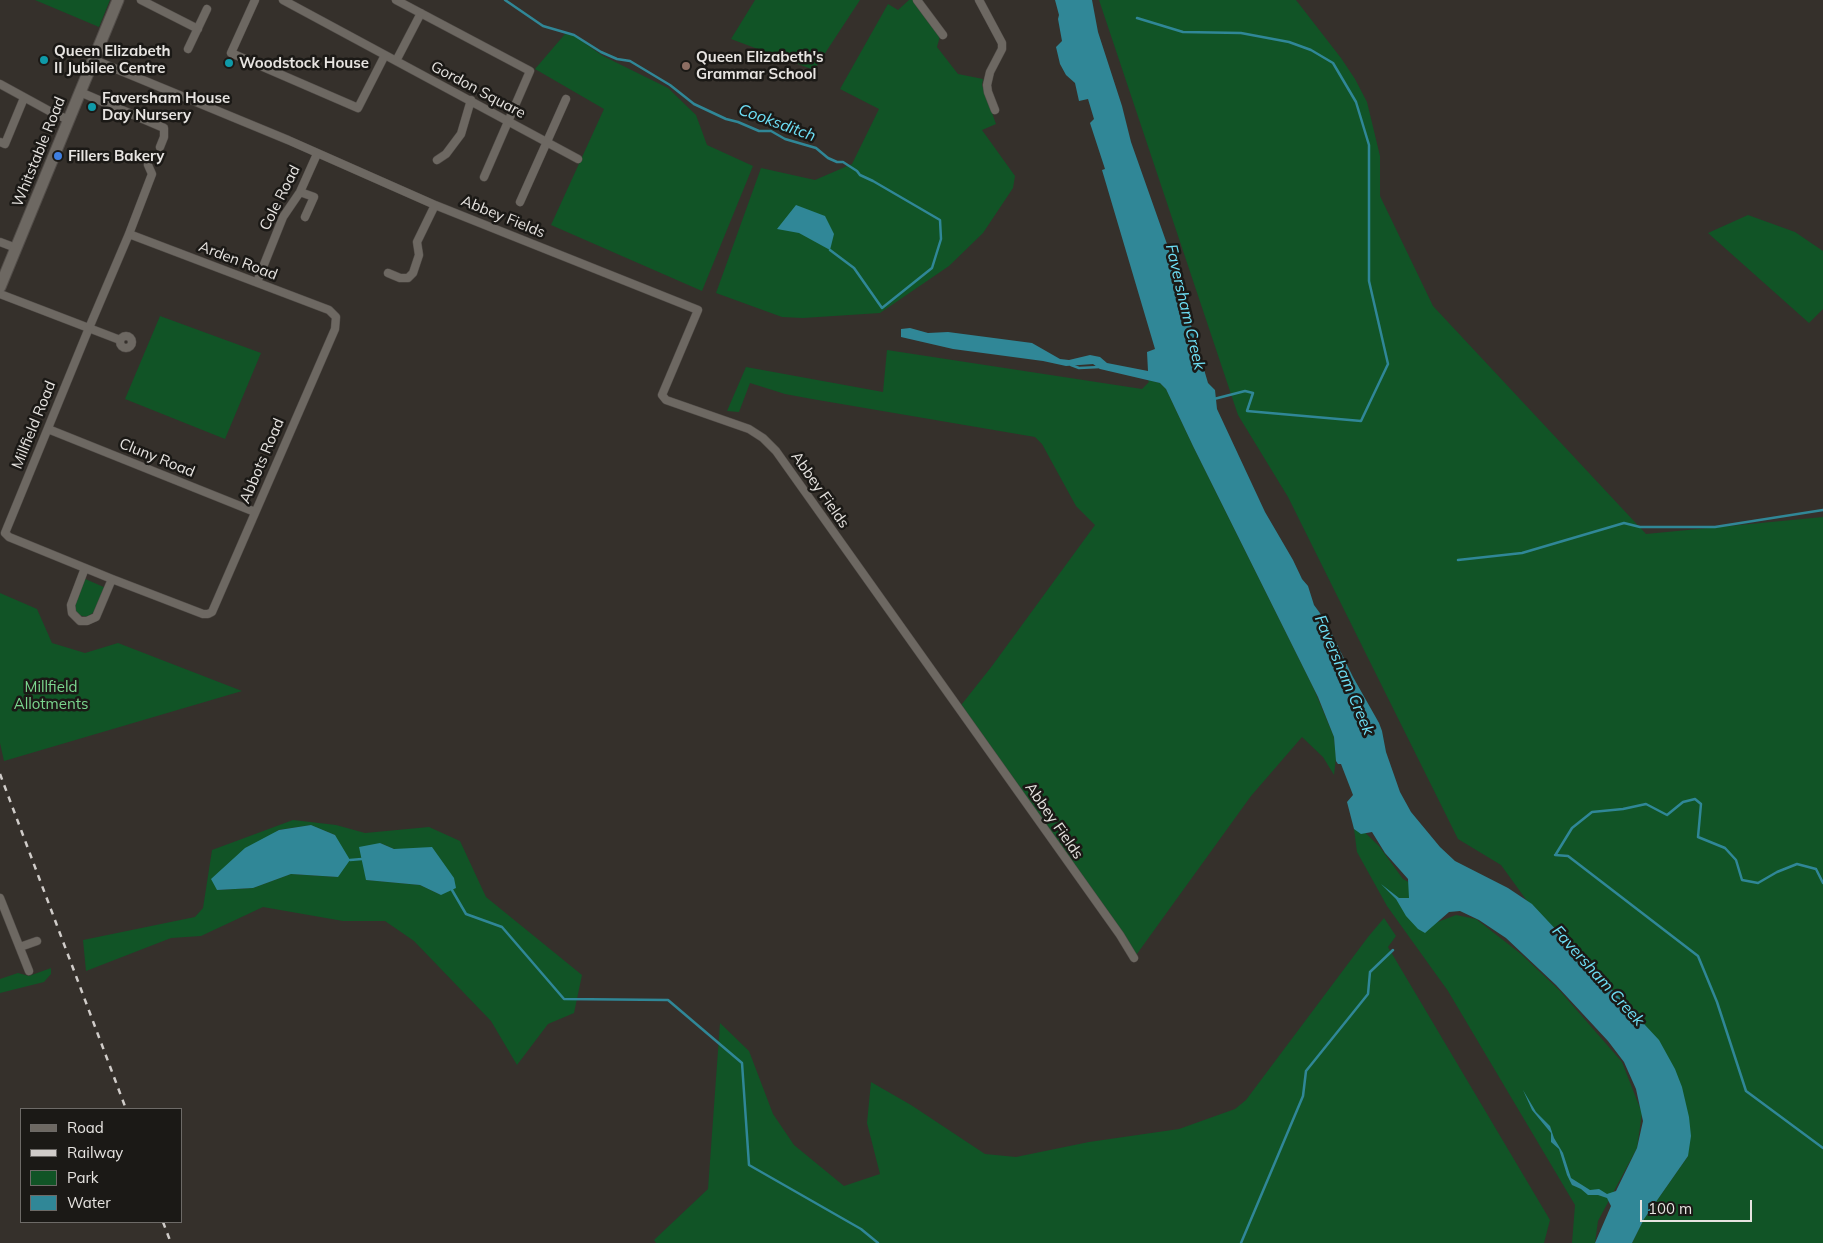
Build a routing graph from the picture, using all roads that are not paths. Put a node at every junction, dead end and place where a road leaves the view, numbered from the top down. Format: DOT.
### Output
graph roads {
  1 [pos="118,0"];
  2 [pos="141,0"];
  3 [pos="255,0"];
  4 [pos="283,0"];
  5 [pos="396,0"];
  6 [pos="917,0"];
  7 [pos="979,0"];
  8 [pos="207,9"];
  9 [pos="421,14"];
  10 [pos="198,29"];
  11 [pos="943,35"];
  12 [pos="188,50"];
  13 [pos="385,55"];
  14 [pos="92,59"];
  15 [pos="396,61"];
  16 [pos="0,84"];
  17 [pos="80,92"];
  18 [pos="24,98"];
  19 [pos="566,99"];
  20 [pos="471,100"];
  21 [pos="995,110"];
  22 [pos="69,120"];
  23 [pos="509,121"];
  24 [pos="0,142"];
  25 [pos="548,142"];
  26 [pos="160,147"];
  27 [pos="317,154"];
  28 [pos="446,154"];
  29 [pos="578,159"];
  30 [pos="437,160"];
  31 [pos="451,162"];
  32 [pos="148,165"];
  33 [pos="484,177"];
  34 [pos="300,192"];
  35 [pos="520,202"];
  36 [pos="435,205"];
  37 [pos="305,217"];
  38 [pos="129,234"];
  39 [pos="0,242"];
  40 [pos="16,248"];
  41 [pos="388,273"];
  42 [pos="257,282"];
  43 [pos="0,287"];
  44 [pos="0,294"];
  45 [pos="336,317"];
  46 [pos="88,328"];
  47 [pos="120,340"];
  48 [pos="48,429"];
  49 [pos="255,512"];
  50 [pos="85,568"];
  51 [pos="112,579"];
  52 [pos="0,898"];
  53 [pos="37,941"];
  54 [pos="20,947"];
  55 [pos="1134,958"];
  56 [pos="29,971"];
  1 -- 14 [label="main road, Whitstable Road"];
  2 -- 10 [label="street"];
  3 -- 13 [label="street"];
  4 -- 13 [label="street, Gordon Square"];
  5 -- 9 [label="street"];
  6 -- 11 [label="street"];
  7 -- 21 [label="street"];
  8 -- 10 [label="street"];
  9 -- 15 [label="street"];
  9 -- 23 [label="street"];
  10 -- 12 [label="street"];
  13 -- 15 [label="street, Gordon Square"];
  14 -- 17 [label="main road, Whitstable Road"];
  14 -- 27 [label="street, Abbey Fields"];
  15 -- 20 [label="street, Gordon Square"];
  16 -- 18 [label="street"];
  17 -- 22 [label="main road, Whitstable Road"];
  17 -- 26 [label="street"];
  18 -- 22 [label="street"];
  18 -- 24 [label="street"];
  19 -- 25 [label="street"];
  20 -- 23 [label="street, Gordon Square"];
  20 -- 28 [label="street"];
  22 -- 40 [label="main road, Whitstable Road"];
  23 -- 25 [label="street, Gordon Square"];
  23 -- 33 [label="street"];
  25 -- 29 [label="street, Gordon Square"];
  25 -- 35 [label="street"];
  27 -- 34 [label="street, Cole Road"];
  27 -- 36 [label="street, Abbey Fields"];
  28 -- 30 [label="street"];
  28 -- 31 [label="street"];
  32 -- 38 [label="street, Millfield Road"];
  34 -- 37 [label="street"];
  34 -- 42 [label="street, Cole Road"];
  36 -- 41 [label="street"];
  36 -- 55 [label="street, Abbey Fields"];
  38 -- 42 [label="street, Arden Road"];
  38 -- 46 [label="street, Millfield Road"];
  39 -- 40 [label="street"];
  40 -- 43 [label="main road, Whitstable Road"];
  42 -- 45 [label="street, Arden Road"];
  44 -- 46 [label="street"];
  45 -- 49 [label="street, Abbots Road"];
  46 -- 47 [label="street"];
  46 -- 48 [label="street, Millfield Road"];
  48 -- 49 [label="street, Cluny Road"];
  48 -- 50 [label="street, Millfield Road"];
  49 -- 51 [label="street, Abbots Road"];
  50 -- 51 [label="street"];
  50 -- 51 [label="street"];
  52 -- 54 [label="street"];
  53 -- 54 [label="street"];
  54 -- 56 [label="street"];
}
